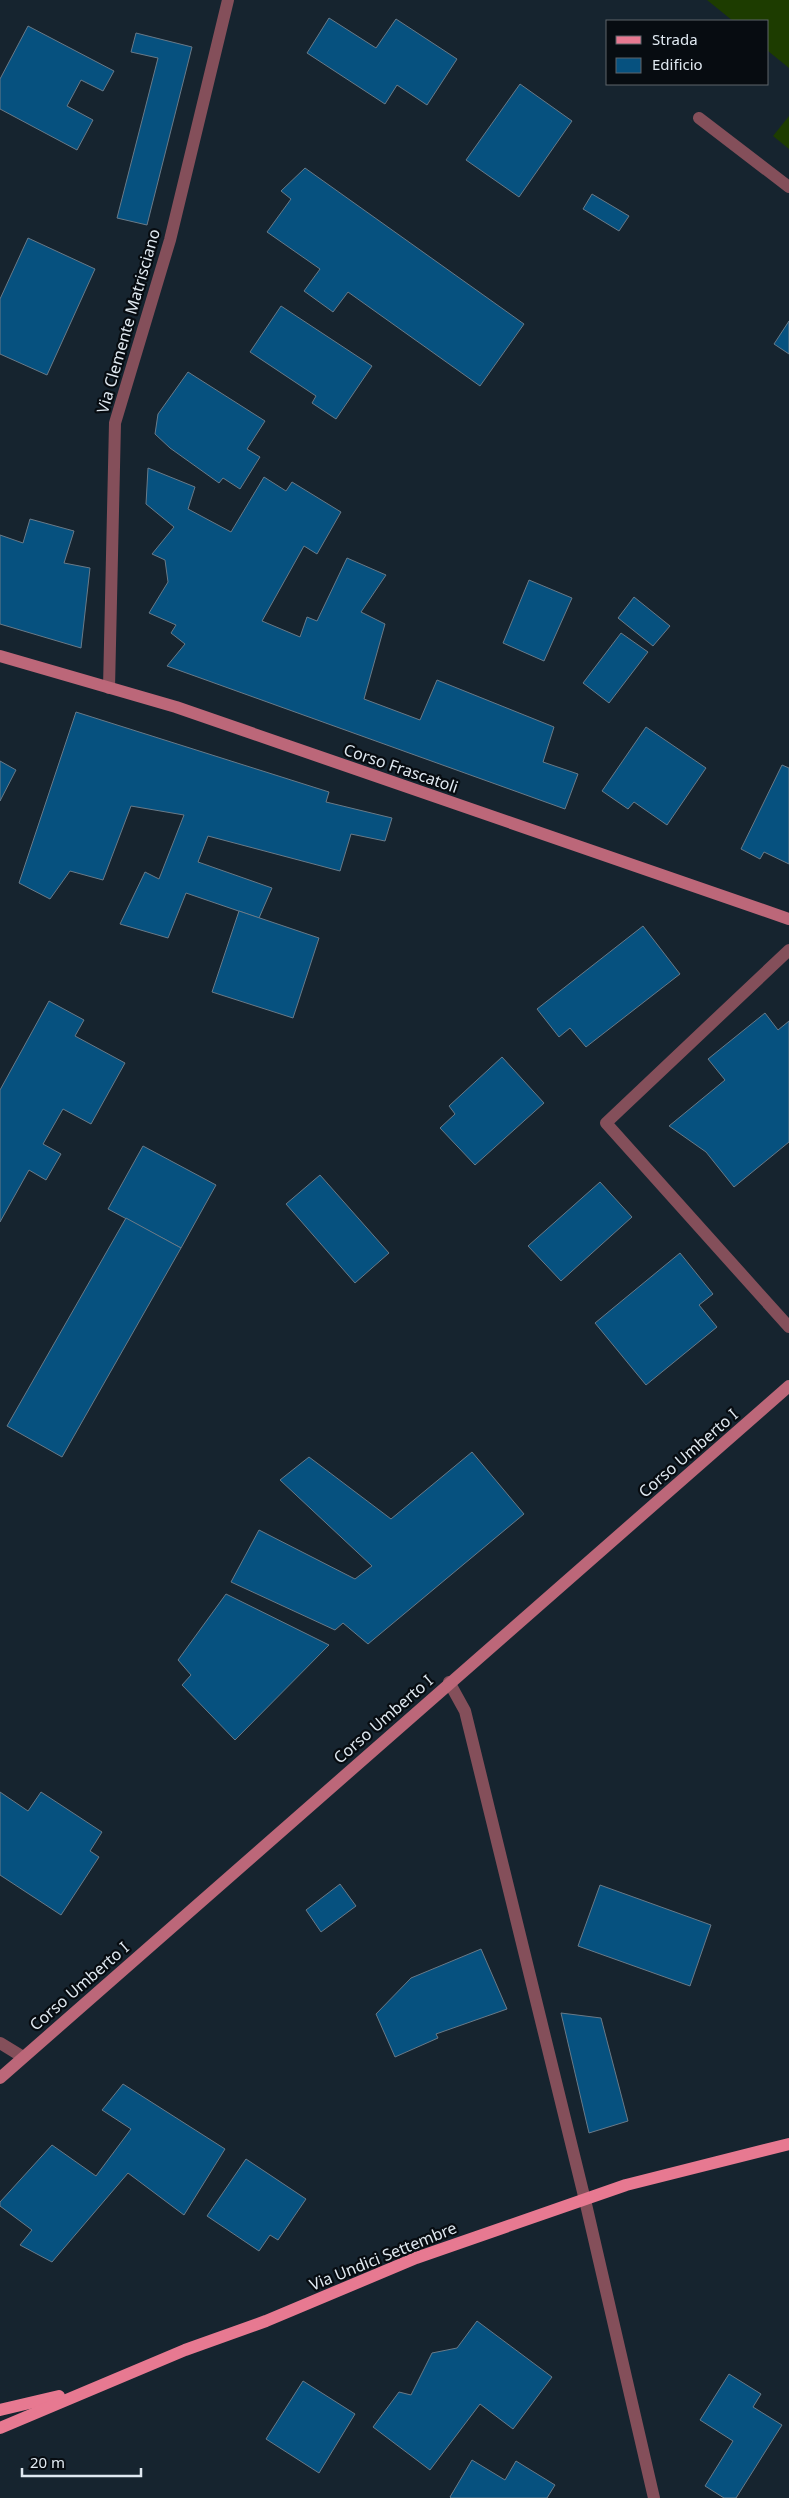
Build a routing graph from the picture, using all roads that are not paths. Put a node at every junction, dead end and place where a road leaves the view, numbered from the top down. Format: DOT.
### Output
graph roads {
  1 [pos="228,0"];
  2 [pos="700,118"];
  3 [pos="789,187"];
  4 [pos="0,656"];
  5 [pos="109,688"];
  6 [pos="789,919"];
  7 [pos="789,950"];
  8 [pos="789,1327"];
  9 [pos="789,1386"];
  10 [pos="449,1682"];
  11 [pos="0,2043"];
  12 [pos="23,2057"];
  13 [pos="0,2078"];
  14 [pos="789,2144"];
  15 [pos="585,2200"];
  16 [pos="95,2387"];
  17 [pos="0,2410"];
  18 [pos="0,2428"];
  19 [pos="654,2498"];
  1 -- 5 [label="street, Via Clemente Matrisciano"];
  2 -- 3 [label="street"];
  4 -- 5 [label="street, Corso Frascatoli"];
  5 -- 6 [label="street, Corso Frascatoli"];
  7 -- 8 [label="street"];
  9 -- 10 [label="street, Corso Umberto I"];
  10 -- 12 [label="street, Corso Umberto I"];
  10 -- 15 [label="street"];
  11 -- 12 [label="street"];
  12 -- 13 [label="street, Corso Umberto I"];
  14 -- 15 [label="main road, Via Undici Settembre"];
  15 -- 16 [label="main road, Via Undici Settembre"];
  15 -- 19 [label="street"];
  16 -- 17 [label="main road"];
  16 -- 18 [label="main road, Via Undici Settembre"];
}
